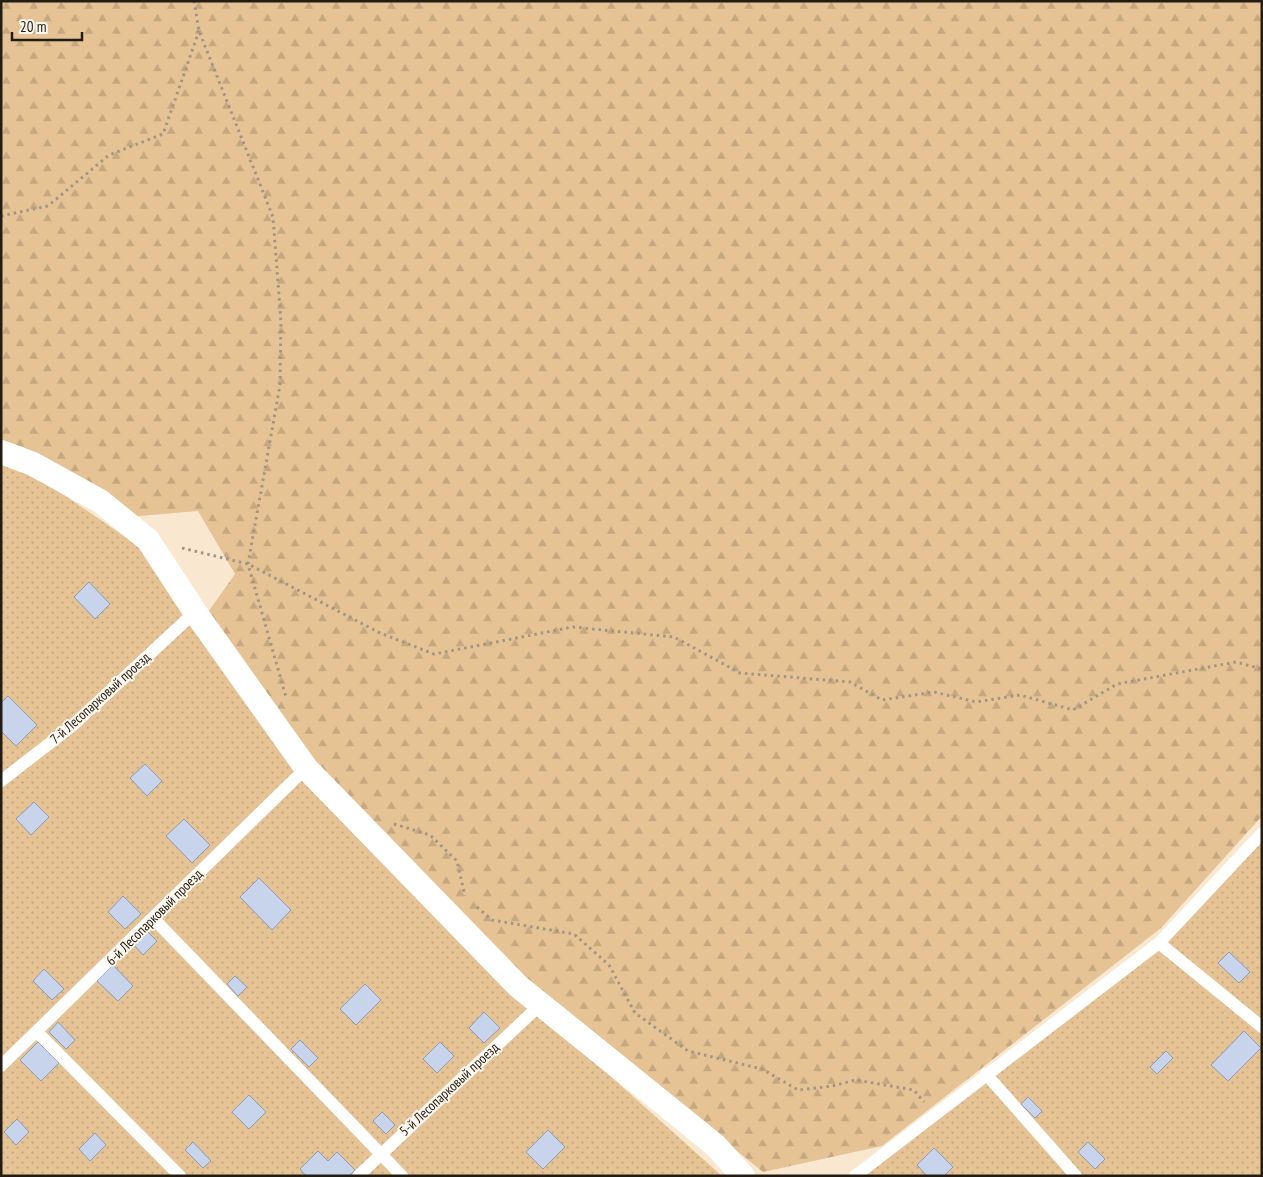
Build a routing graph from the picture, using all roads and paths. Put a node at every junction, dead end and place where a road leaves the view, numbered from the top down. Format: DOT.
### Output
graph roads {
  1 [pos="194,1"];
  2 [pos="199,31"];
  3 [pos="1,216"];
  4 [pos="1,452"];
  5 [pos="148,540"];
  6 [pos="248,564"];
  7 [pos="195,612"];
  8 [pos="1262,669"];
  9 [pos="288,704"];
  10 [pos="306,768"];
  11 [pos="1,781"];
  12 [pos="393,823"];
  13 [pos="1262,833"];
  14 [pos="153,918"];
  15 [pos="1159,943"];
  16 [pos="541,1004"];
  17 [pos="1262,1027"];
  18 [pos="37,1032"];
  19 [pos="1,1066"];
  20 [pos="986,1074"];
  21 [pos="934,1114"];
  22 [pos="379,1154"];
  23 [pos="180,1176"];
  24 [pos="358,1176"];
  25 [pos="402,1176"];
  26 [pos="743,1176"];
  27 [pos="855,1176"];
  28 [pos="1076,1176"];
  1 -- 2 [label="path"];
  2 -- 3 [label="path"];
  2 -- 6 [label="path"];
  4 -- 5 [label="street"];
  5 -- 6 [label="path"];
  5 -- 7 [label="street"];
  6 -- 8 [label="path"];
  6 -- 9 [label="path"];
  7 -- 10 [label="street"];
  7 -- 11 [label="lane, 7-й Лесопарковый проезд"];
  10 -- 14 [label="lane, 6-й Лесопарковый проезд"];
  10 -- 16 [label="street"];
  12 -- 21 [label="path"];
  13 -- 15 [label="lane"];
  14 -- 18 [label="lane, 6-й Лесопарковый проезд"];
  14 -- 22 [label="lane"];
  15 -- 17 [label="lane"];
  15 -- 20 [label="lane"];
  16 -- 22 [label="lane, 5-й Лесопарковый проезд"];
  16 -- 26 [label="street"];
  18 -- 19 [label="lane, 6-й Лесопарковый проезд"];
  18 -- 23 [label="lane"];
  20 -- 21 [label="lane"];
  20 -- 28 [label="lane"];
  21 -- 27 [label="lane"];
  22 -- 24 [label="lane, 5-й Лесопарковый проезд"];
  22 -- 25 [label="lane"];
}
